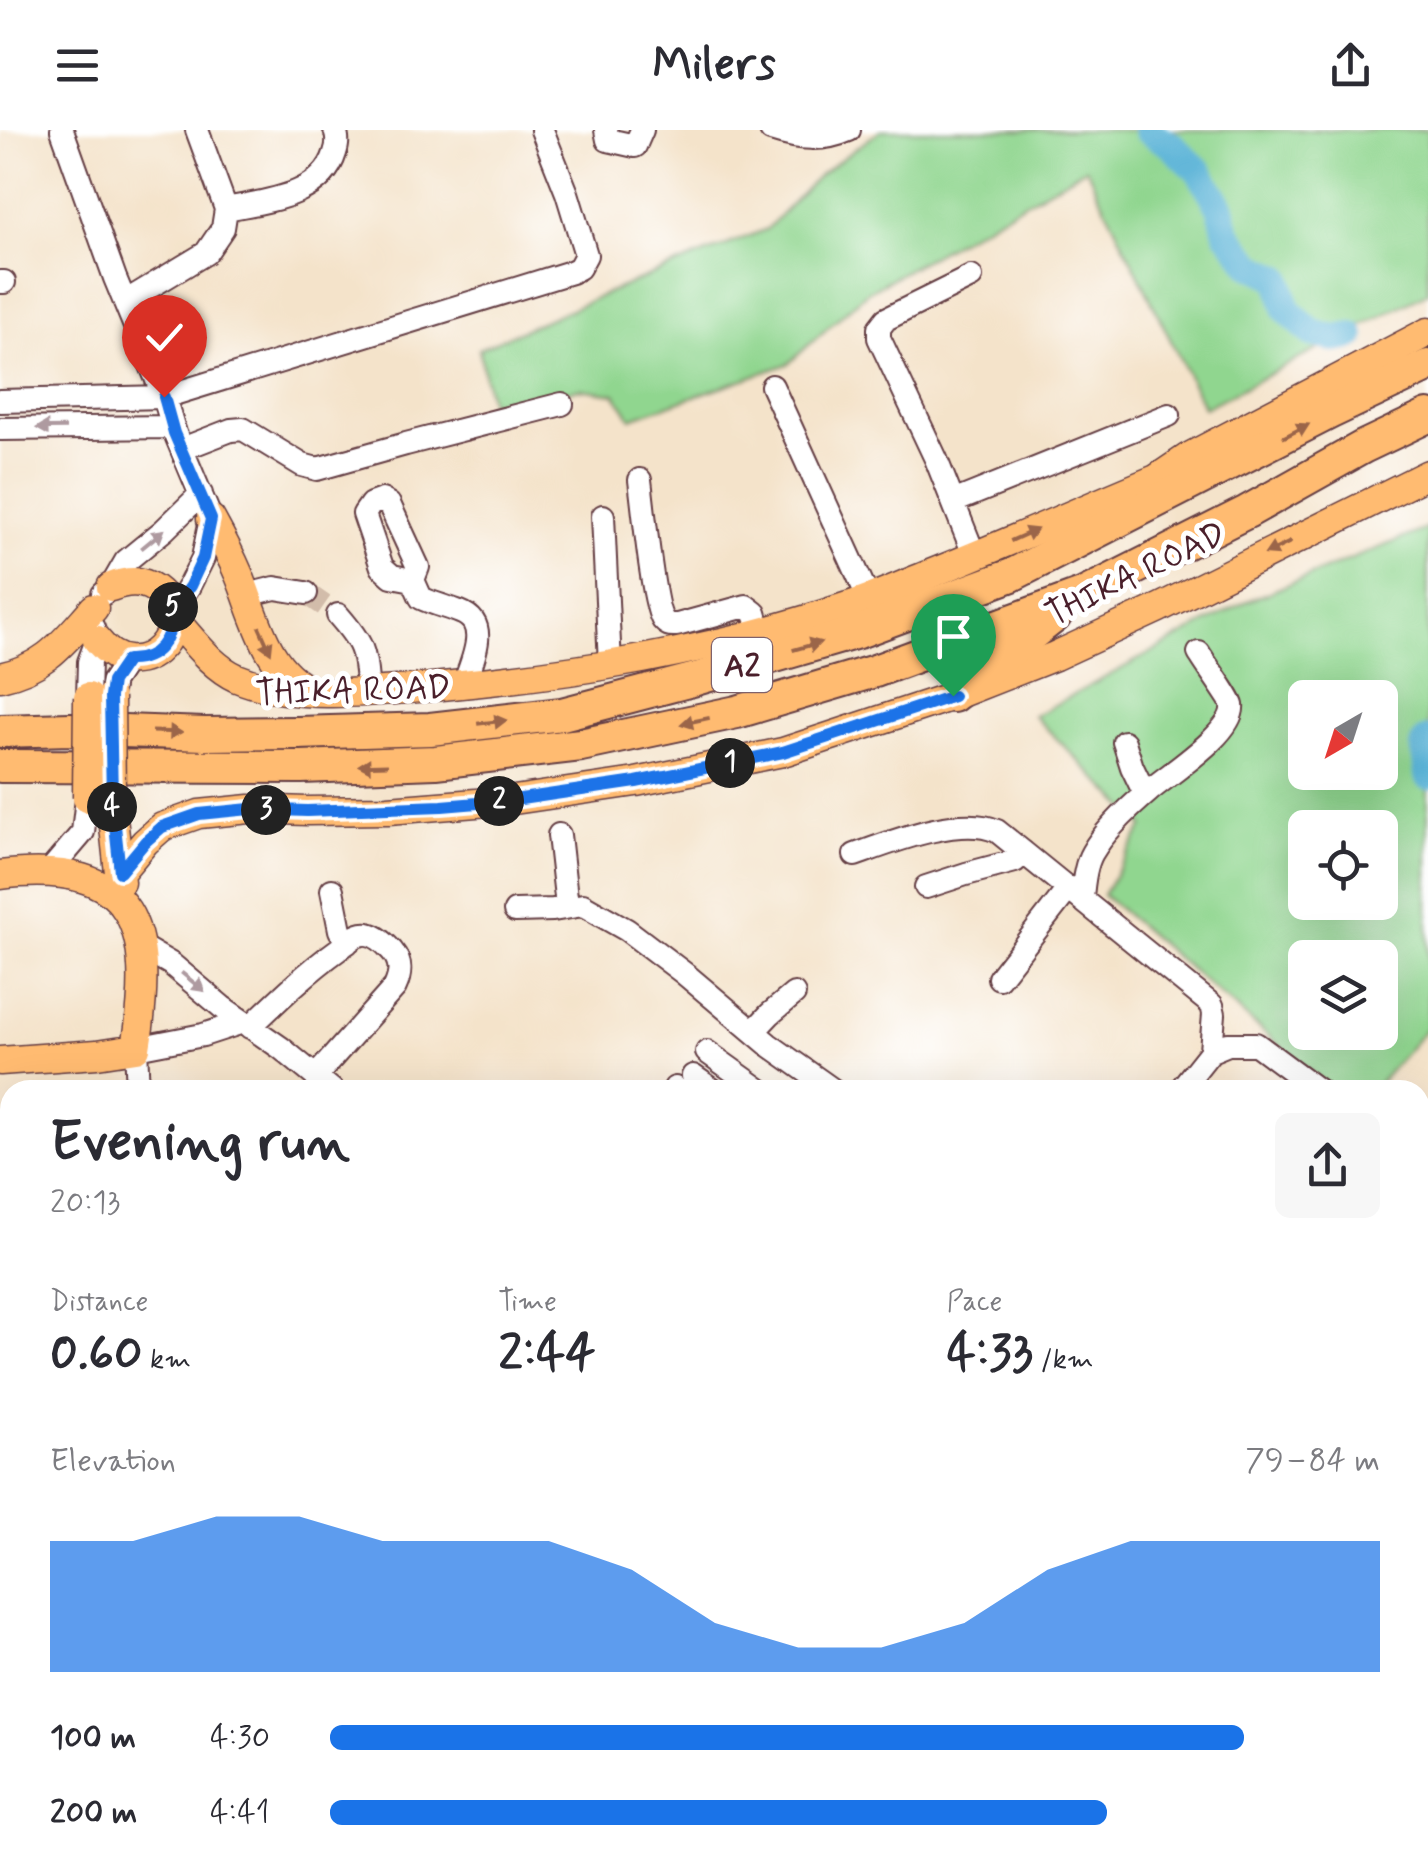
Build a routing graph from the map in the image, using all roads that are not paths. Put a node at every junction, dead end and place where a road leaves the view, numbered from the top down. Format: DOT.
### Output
graph roads {
  1 [pos="62,130"];
  2 [pos="196,130"];
  3 [pos="335,130"];
  4 [pos="542,130"];
  5 [pos="606,130"];
  6 [pos="642,130"];
  7 [pos="771,130"];
  8 [pos="849,130"];
  9 [pos="226,209"];
  10 [pos="971,277"];
  11 [pos="125,302"];
  12 [pos="1428,332"];
  13 [pos="1428,366"];
  14 [pos="772,386"];
  15 [pos="164,397"];
  16 [pos="94,398"];
  17 [pos="0,401"];
  18 [pos="562,404"];
  19 [pos="1170,415"];
  20 [pos="1428,416"];
  21 [pos="172,426"];
  22 [pos="96,427"];
  23 [pos="0,429"];
  24 [pos="182,449"];
  25 [pos="1244,457"];
  26 [pos="1428,474"];
  27 [pos="1156,479"];
  28 [pos="640,480"];
  29 [pos="953,502"];
  30 [pos="206,506"];
  31 [pos="603,516"];
  32 [pos="975,557"];
  33 [pos="412,580"];
  34 [pos="306,593"];
  35 [pos="247,595"];
  36 [pos="1082,595"];
  37 [pos="102,598"];
  38 [pos="868,599"];
  39 [pos="171,613"];
  40 [pos="338,615"];
  41 [pos="760,632"];
  42 [pos="97,640"];
  43 [pos="1199,653"];
  44 [pos="127,660"];
  45 [pos="610,665"];
  46 [pos="0,677"];
  47 [pos="464,685"];
  48 [pos="315,692"];
  49 [pos="368,692"];
  50 [pos="953,696"];
  51 [pos="99,697"];
  52 [pos="0,731"];
  53 [pos="1124,742"];
  54 [pos="0,766"];
  55 [pos="1145,794"];
  56 [pos="99,798"];
  57 [pos="560,835"];
  58 [pos="1023,852"];
  59 [pos="855,854"];
  60 [pos="50,872"];
  61 [pos="0,876"];
  62 [pos="120,885"];
  63 [pos="926,888"];
  64 [pos="332,890"];
  65 [pos="1076,893"];
  66 [pos="566,906"];
  67 [pos="516,910"];
  68 [pos="348,943"];
  69 [pos="140,946"];
  70 [pos="999,978"];
  71 [pos="794,994"];
  72 [pos="247,1024"];
  73 [pos="754,1031"];
  74 [pos="136,1048"];
  75 [pos="1211,1051"];
  76 [pos="707,1052"];
  77 [pos="788,1059"];
  78 [pos="0,1061"];
  79 [pos="138,1080"];
  80 [pos="320,1080"];
  81 [pos="326,1080"];
  82 [pos="748,1080"];
  83 [pos="770,1080"];
  84 [pos="818,1080"];
  85 [pos="1188,1080"];
  86 [pos="1305,1080"];
  1 -- 11 [label="street"];
  2 -- 9 [label="street"];
  3 -- 9 [label="street"];
  4 -- 15 [label="street"];
  5 -- 6 [label="street"];
  7 -- 8 [label="street"];
  9 -- 11 [label="street"];
  10 -- 29 [label="street"];
  11 -- 15 [label="street"];
  12 -- 27 [label="main road, THIKA ROAD"];
  25 -- 13 [label="highway, THIKA ROAD / A2, one-way"];
  14 -- 38 [label="street"];
  15 -- 16 [label="street"];
  15 -- 21 [label="street"];
  16 -- 17 [label="street"];
  16 -- 22 [label="street"];
  18 -- 24 [label="street"];
  19 -- 29 [label="street"];
  20 -- 36 [label="highway, THIKA ROAD / A2"];
  21 -- 22 [label="street"];
  21 -- 24 [label="street"];
  22 -- 23 [label="street, one-way"];
  24 -- 30 [label="street"];
  25 -- 27 [label="highway"];
  52 -- 25 [label="highway, THIKA ROAD / A2, one-way"];
  26 -- 50 [label="main road, THIKA ROAD, one-way"];
  32 -- 27 [label="main road, THIKA ROAD, one-way"];
  28 -- 41 [label="street"];
  29 -- 32 [label="street"];
  30 -- 35 [label="main road"];
  37 -- 30 [label="street, one-way"];
  30 -- 39 [label="street"];
  31 -- 45 [label="street"];
  32 -- 38 [label="main road, THIKA ROAD"];
  33 -- 47 [label="street"];
  34 -- 35 [label="street"];
  35 -- 48 [label="main road, one-way"];
  36 -- 50 [label="highway"];
  36 -- 54 [label="highway, THIKA ROAD / A2, one-way"];
  37 -- 39 [label="main road, THIKA ROAD"];
  37 -- 42 [label="street"];
  37 -- 46 [label="main road"];
  38 -- 41 [label="main road, THIKA ROAD"];
  39 -- 44 [label="main road"];
  39 -- 48 [label="main road, THIKA ROAD"];
  40 -- 49 [label="street"];
  41 -- 45 [label="main road, THIKA ROAD"];
  42 -- 44 [label="main road"];
  42 -- 51 [label="street"];
  43 -- 55 [label="street"];
  44 -- 51 [label="street"];
  45 -- 47 [label="main road, THIKA ROAD"];
  47 -- 49 [label="main road, THIKA ROAD"];
  48 -- 49 [label="main road, THIKA ROAD"];
  50 -- 62 [label="main road, THIKA ROAD"];
  51 -- 56 [label="main road, bridge"];
  53 -- 55 [label="street"];
  55 -- 65 [label="street"];
  56 -- 60 [label="street"];
  56 -- 62 [label="main road"];
  57 -- 66 [label="street"];
  58 -- 59 [label="street"];
  58 -- 63 [label="street"];
  58 -- 65 [label="street"];
  60 -- 61 [label="main road"];
  60 -- 62 [label="main road"];
  62 -- 69 [label="main road"];
  64 -- 68 [label="street"];
  65 -- 70 [label="street"];
  65 -- 75 [label="street"];
  66 -- 67 [label="street"];
  66 -- 73 [label="street"];
  68 -- 72 [label="street"];
  68 -- 81 [label="street"];
  69 -- 72 [label="street, one-way"];
  69 -- 74 [label="main road"];
  71 -- 73 [label="street"];
  72 -- 74 [label="street"];
  72 -- 80 [label="street"];
  73 -- 77 [label="street"];
  74 -- 78 [label="main road"];
  74 -- 79 [label="street"];
  75 -- 85 [label="street"];
  75 -- 86 [label="street"];
  76 -- 82 [label="street"];
  77 -- 83 [label="street"];
  77 -- 84 [label="street"];
}
